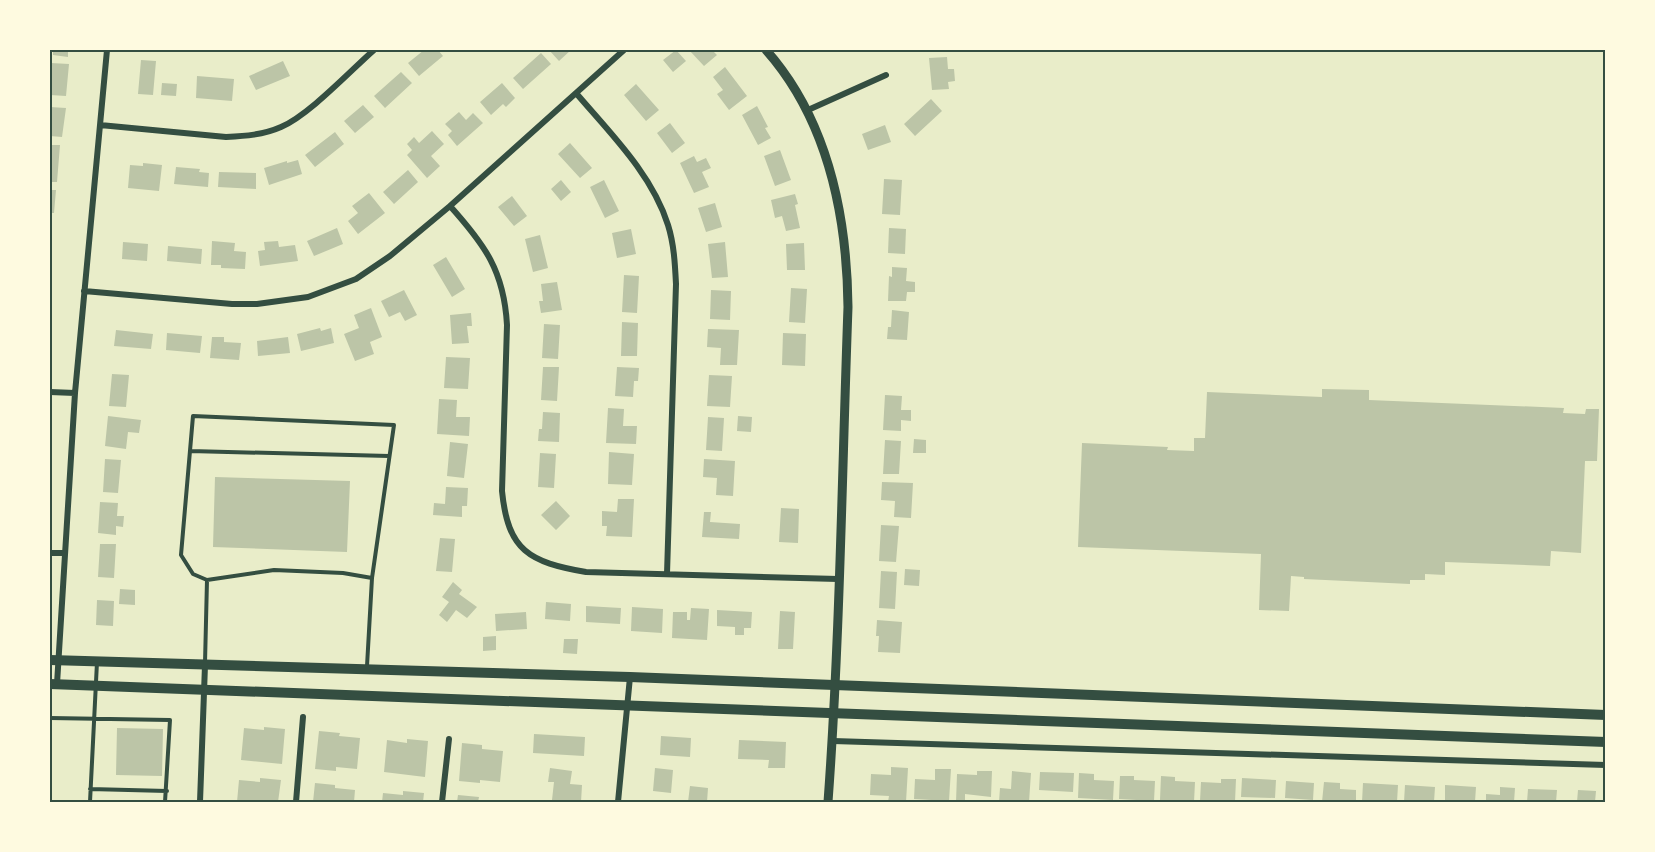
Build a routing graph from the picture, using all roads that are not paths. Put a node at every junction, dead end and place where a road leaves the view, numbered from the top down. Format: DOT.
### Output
graph roads {
  1 [pos="107,50"];
  2 [pos="374,50"];
  3 [pos="624,50"];
  4 [pos="766,50"];
  5 [pos="886,75"];
  6 [pos="576,93"];
  7 [pos="808,110"];
  8 [pos="100,125"];
  9 [pos="450,206"];
  10 [pos="84,291"];
  11 [pos="50,392"];
  12 [pos="75,393"];
  13 [pos="190,451"];
  14 [pos="389,456"];
  15 [pos="50,553"];
  16 [pos="65,553"];
  17 [pos="667,574"];
  18 [pos="372,578"];
  19 [pos="838,579"];
  20 [pos="207,580"];
  21 [pos="54,661"];
  22 [pos="97,661"];
  23 [pos="205,665"];
  24 [pos="367,670"];
  25 [pos="630,677"];
  26 [pos="53,684"];
  27 [pos="97,686"];
  28 [pos="837,686"];
  29 [pos="205,690"];
  30 [pos="627,705"];
  31 [pos="835,713"];
  32 [pos="1605,716"];
  33 [pos="303,717"];
  34 [pos="50,718"];
  35 [pos="93,719"];
  36 [pos="449,739"];
  37 [pos="833,741"];
  38 [pos="1605,742"];
  39 [pos="1605,765"];
  40 [pos="90,789"];
  41 [pos="167,791"];
  42 [pos="90,802"];
  43 [pos="165,802"];
  44 [pos="200,802"];
  45 [pos="296,802"];
  46 [pos="442,802"];
  47 [pos="618,802"];
  48 [pos="828,802"];
  1 -- 8 [label="street"];
  2 -- 8 [label="street"];
  3 -- 6 [label="street"];
  4 -- 7 [label="street"];
  5 -- 7 [label="street"];
  6 -- 9 [label="street"];
  6 -- 17 [label="street"];
  7 -- 19 [label="street"];
  8 -- 10 [label="street"];
  9 -- 10 [label="street"];
  9 -- 17 [label="street"];
  10 -- 12 [label="street"];
  11 -- 12 [label="street"];
  12 -- 16 [label="street"];
  13 -- 14 [label="lane"];
  13 -- 14 [label="lane"];
  13 -- 20 [label="lane"];
  14 -- 18 [label="lane"];
  15 -- 16 [label="street"];
  16 -- 21 [label="street"];
  17 -- 19 [label="street"];
  18 -- 20 [label="lane"];
  18 -- 24 [label="lane"];
  19 -- 28 [label="street"];
  20 -- 23 [label="lane"];
  21 -- 22 [label="main road"];
  21 -- 26 [label="street"];
  22 -- 23 [label="main road"];
  22 -- 27 [label="lane"];
  23 -- 24 [label="main road"];
  23 -- 29 [label="street"];
  24 -- 25 [label="main road"];
  25 -- 28 [label="main road"];
  25 -- 30 [label="street"];
  26 -- 27 [label="main road"];
  27 -- 29 [label="main road"];
  27 -- 35 [label="lane"];
  28 -- 31 [label="street"];
  28 -- 32 [label="main road"];
  29 -- 30 [label="main road"];
  29 -- 44 [label="street"];
  30 -- 31 [label="main road"];
  30 -- 47 [label="street"];
  31 -- 37 [label="street"];
  31 -- 38 [label="main road"];
  33 -- 45 [label="street"];
  34 -- 35 [label="lane"];
  35 -- 40 [label="lane"];
  35 -- 41 [label="lane"];
  36 -- 46 [label="street"];
  37 -- 39 [label="street"];
  37 -- 48 [label="street"];
  40 -- 41 [label="lane"];
  40 -- 42 [label="lane"];
  41 -- 43 [label="lane"];
}
